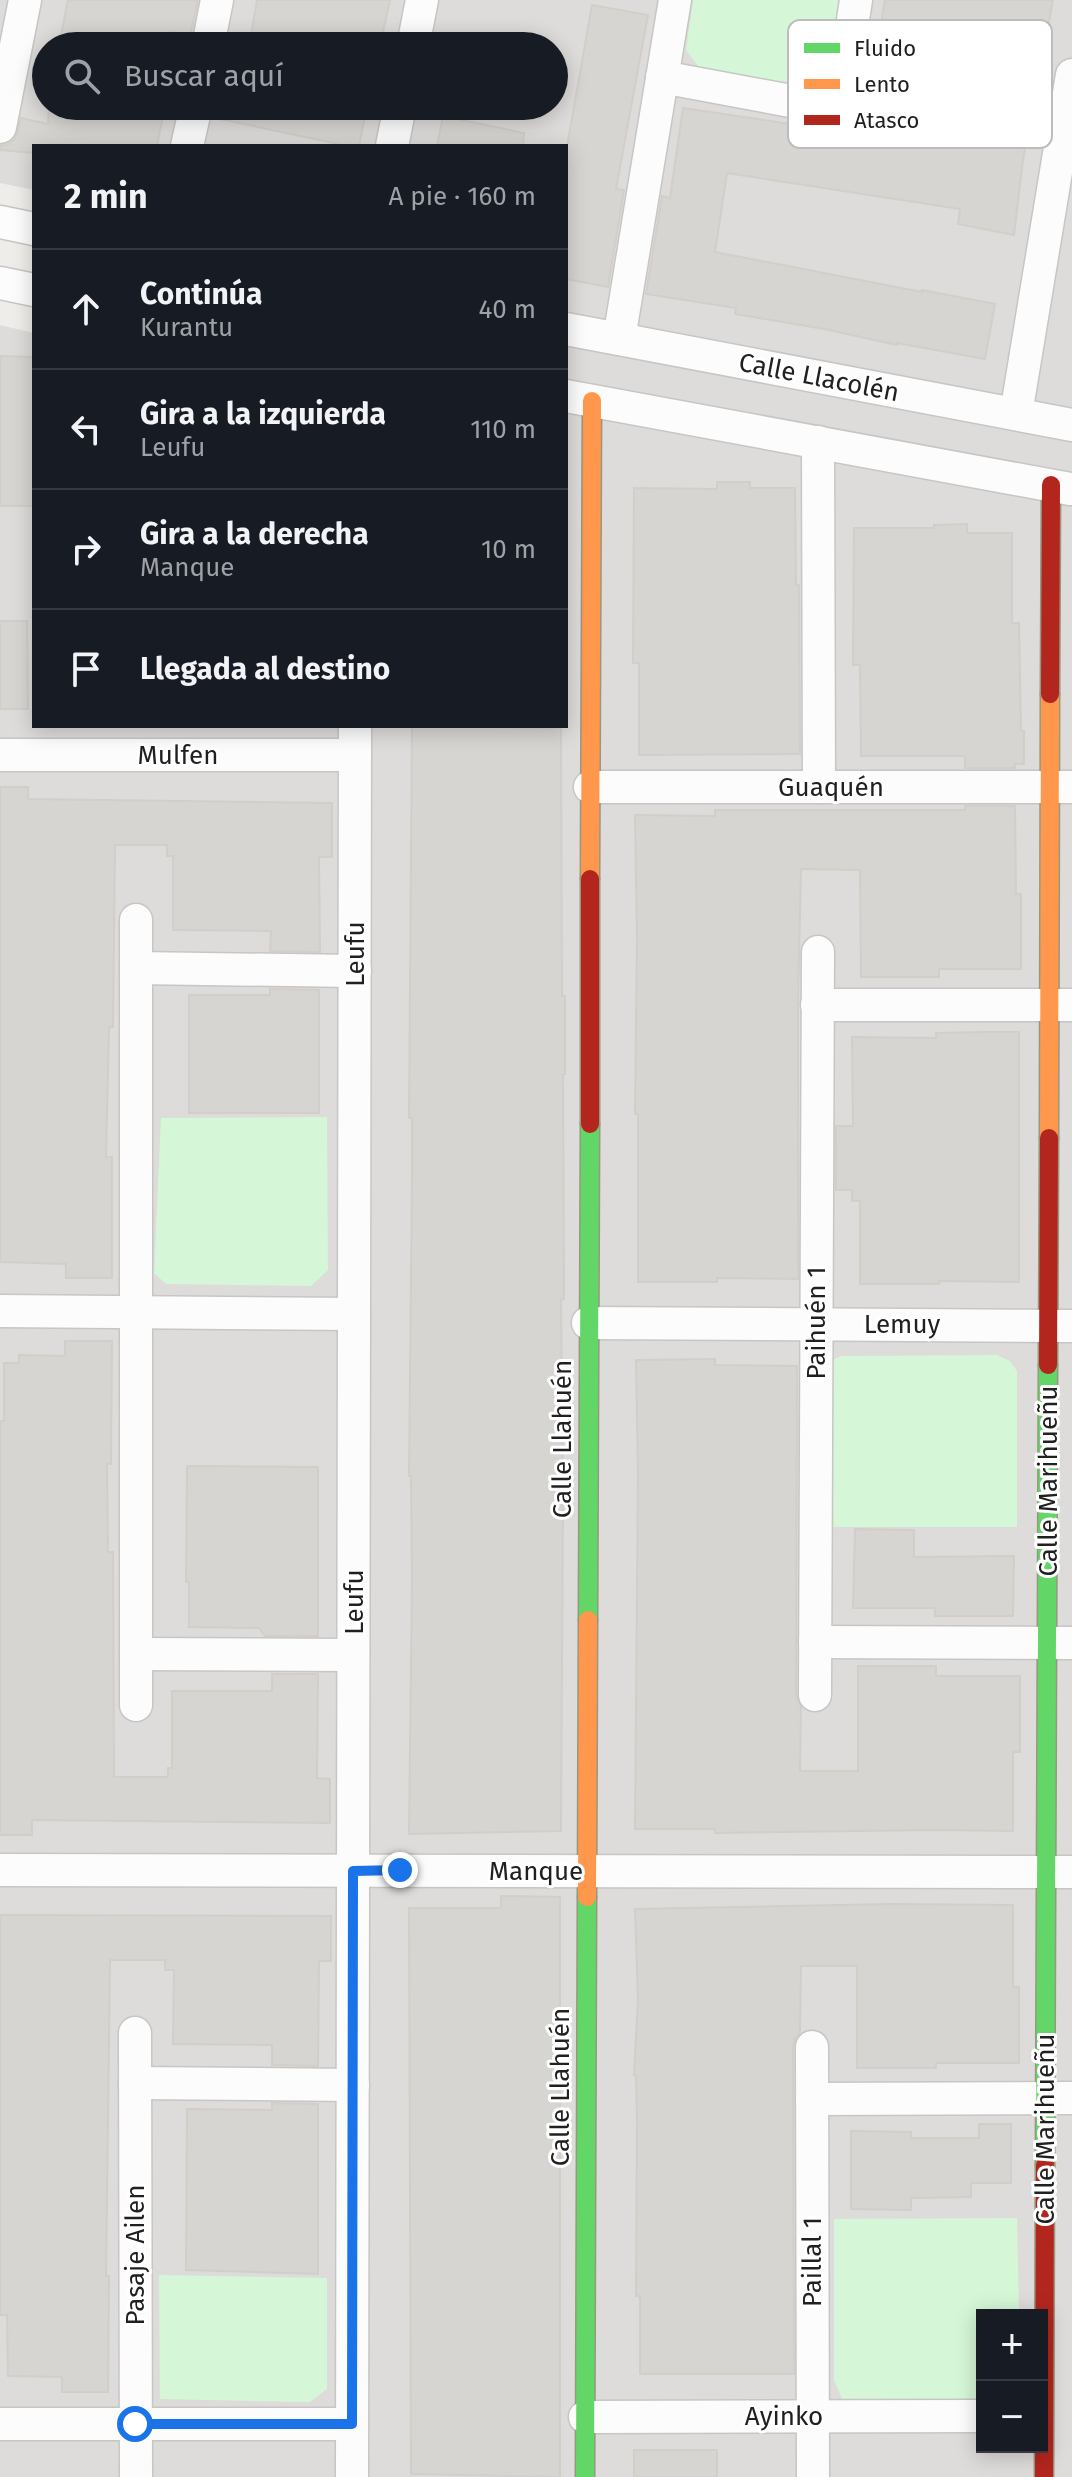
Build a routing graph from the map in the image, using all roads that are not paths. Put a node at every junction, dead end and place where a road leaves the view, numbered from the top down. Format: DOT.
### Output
graph roads {
  1 [pos="25,0"];
  2 [pos="217,0"];
  3 [pos="422,0"];
  4 [pos="675,0"];
  5 [pos="856,0"];
  6 [pos="853,20"];
  7 [pos="211,32"];
  8 [pos="416,32"];
  9 [pos="1072,75"];
  10 [pos="662,77"];
  11 [pos="788,100"];
  12 [pos="193,120"];
  13 [pos="397,120"];
  14 [pos="0,127"];
  15 [pos="187,144"];
  16 [pos="392,144"];
  17 [pos="0,222"];
  18 [pos="32,229"];
  19 [pos="0,283"];
  20 [pos="32,290"];
  21 [pos="568,329"];
  22 [pos="619,339"];
  23 [pos="579,398"];
  24 [pos="1016,414"];
  25 [pos="1072,425"];
  26 [pos="818,442"];
  27 [pos="1062,487"];
  28 [pos="139,740"];
  29 [pos="355,740"];
  30 [pos="0,755"];
  31 [pos="590,787"];
  32 [pos="819,787"];
  33 [pos="1061,787"];
  34 [pos="136,920"];
  35 [pos="818,952"];
  36 [pos="136,968"];
  37 [pos="355,971"];
  38 [pos="817,1005"];
  39 [pos="1061,1005"];
  40 [pos="0,1311"];
  41 [pos="136,1312"];
  42 [pos="354,1314"];
  43 [pos="588,1323"];
  44 [pos="816,1324"];
  45 [pos="1060,1326"];
  46 [pos="815,1642"];
  47 [pos="1060,1643"];
  48 [pos="136,1654"];
  49 [pos="353,1655"];
  50 [pos="815,1695"];
  51 [pos="136,1705"];
  52 [pos="0,1870"];
  53 [pos="353,1871"];
  54 [pos="587,1871"];
  55 [pos="1059,1872"];
  56 [pos="135,2033"];
  57 [pos="812,2047"];
  58 [pos="135,2083"];
  59 [pos="353,2085"];
  60 [pos="1059,2098"];
  61 [pos="812,2099"];
  62 [pos="976,2416"];
  63 [pos="1053,2416"];
  64 [pos="585,2417"];
  65 [pos="813,2417"];
  66 [pos="0,2424"];
  67 [pos="135,2424"];
  68 [pos="352,2424"];
  69 [pos="136,2477"];
  70 [pos="352,2477"];
  71 [pos="585,2477"];
  72 [pos="813,2477"];
  73 [pos="1044,2477"];
  1 -- 14 [label="street"];
  2 -- 7 [label="street"];
  3 -- 8 [label="street"];
  4 -- 10 [label="street"];
  5 -- 6 [label="street"];
  9 -- 24 [label="street"];
  10 -- 11 [label="street"];
  10 -- 22 [label="street"];
  12 -- 15 [label="street"];
  13 -- 16 [label="street"];
  17 -- 18 [label="street"];
  19 -- 20 [label="street"];
  21 -- 22 [label="street, Calle Llacolén"];
  22 -- 24 [label="street, Calle Llacolén"];
  23 -- 26 [label="street"];
  23 -- 31 [label="street, Calle Llahuén"];
  24 -- 25 [label="street, Calle Llacolén"];
  26 -- 27 [label="street"];
  26 -- 32 [label="street"];
  27 -- 33 [label="street, Calle Marihueñu"];
  28 -- 29 [label="street, Mulfen"];
  28 -- 30 [label="street, Mulfen"];
  29 -- 37 [label="street, Leufu"];
  31 -- 32 [label="street, Guaquén"];
  31 -- 43 [label="street, Calle Llahuén"];
  32 -- 33 [label="street, Guaquén"];
  33 -- 39 [label="street, Calle Marihueñu"];
  34 -- 36 [label="street"];
  35 -- 38 [label="street, Paihuén 1"];
  36 -- 37 [label="street"];
  36 -- 41 [label="street"];
  37 -- 42 [label="street, Leufu"];
  38 -- 39 [label="street"];
  38 -- 44 [label="street, Paihuén 1"];
  39 -- 45 [label="street, Calle Marihueñu"];
  40 -- 41 [label="street"];
  41 -- 42 [label="street"];
  41 -- 48 [label="street"];
  42 -- 49 [label="street, Leufu"];
  43 -- 44 [label="street, Lemuy"];
  43 -- 54 [label="street, Calle Llahuén"];
  44 -- 45 [label="street, Lemuy"];
  44 -- 46 [label="street, Paihuén 1"];
  45 -- 47 [label="street, Calle Marihueñu"];
  46 -- 47 [label="street"];
  46 -- 50 [label="street, Paihuén 1"];
  47 -- 55 [label="street, Calle Marihueñu"];
  48 -- 49 [label="street"];
  48 -- 51 [label="street"];
  49 -- 53 [label="street, Leufu"];
  52 -- 53 [label="street, Manque"];
  53 -- 54 [label="street, Manque"];
  53 -- 59 [label="street, Leufu"];
  54 -- 55 [label="street, Manque"];
  54 -- 64 [label="street, Calle Llahuén"];
  55 -- 60 [label="street, Calle Marihueñu"];
  56 -- 58 [label="street, Pasaje Ailen"];
  57 -- 61 [label="street, Paillal 1"];
  58 -- 59 [label="street"];
  58 -- 67 [label="street, Pasaje Ailen"];
  59 -- 68 [label="street, Leufu"];
  60 -- 61 [label="street"];
  60 -- 63 [label="street, Calle Marihueñu"];
  61 -- 65 [label="street, Paillal 1"];
  62 -- 65 [label="street, Ayinko"];
  63 -- 73 [label="street, Calle Marihueñu"];
  64 -- 65 [label="street, Ayinko"];
  64 -- 71 [label="street, Calle Llahuén"];
  65 -- 72 [label="street, Paillal 1"];
  66 -- 67 [label="street"];
  67 -- 68 [label="street"];
  67 -- 69 [label="street, Pasaje Ailen"];
  68 -- 70 [label="street, Leufu"];
}
